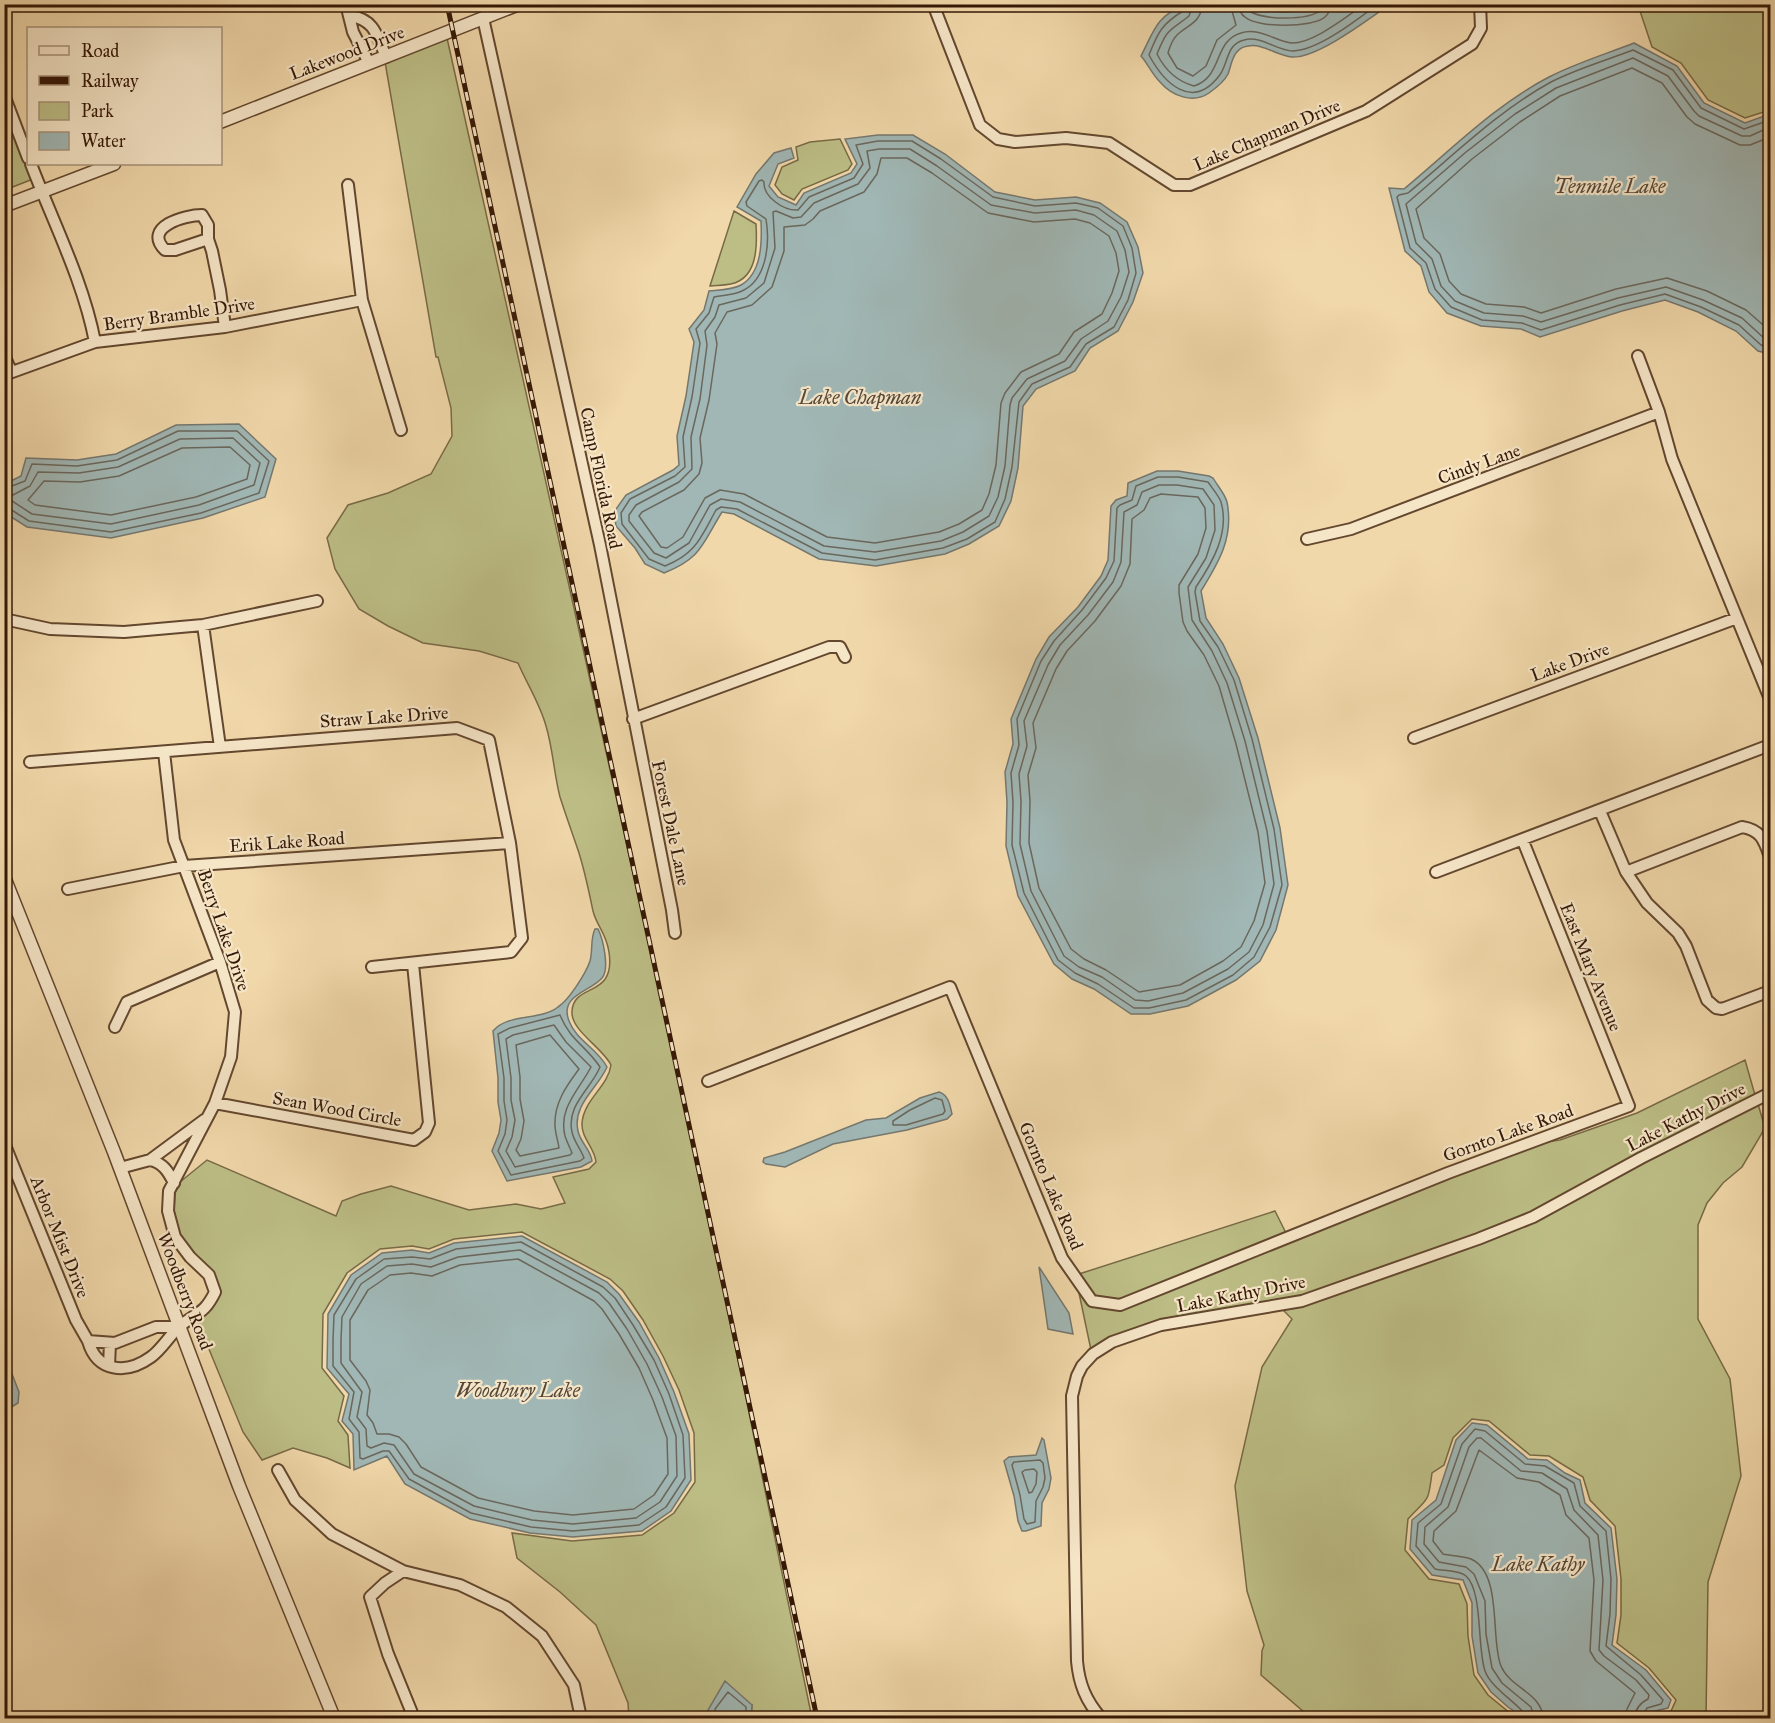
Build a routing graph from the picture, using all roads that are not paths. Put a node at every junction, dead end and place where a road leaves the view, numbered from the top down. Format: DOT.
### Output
graph roads {
  1 [pos="53,4"];
  2 [pos="64,4"];
  3 [pos="346,4"];
  4 [pos="519,4"];
  5 [pos="933,4"];
  6 [pos="1480,4"];
  7 [pos="351,15"];
  8 [pos="483,18"];
  9 [pos="386,57"];
  10 [pos="369,63"];
  11 [pos="4,95"];
  12 [pos="222,121"];
  13 [pos="27,155"];
  14 [pos="31,165"];
  15 [pos="111,165"];
  16 [pos="348,185"];
  17 [pos="42,192"];
  18 [pos="4,206"];
  19 [pos="208,239"];
  20 [pos="362,300"];
  21 [pos="225,327"];
  22 [pos="95,342"];
  23 [pos="4,355"];
  24 [pos="1638,356"];
  25 [pos="8,373"];
  26 [pos="1659,412"];
  27 [pos="401,430"];
  28 [pos="1307,539"];
  29 [pos="317,601"];
  30 [pos="1737,618"];
  31 [pos="4,619"];
  32 [pos="203,624"];
  33 [pos="845,657"];
  34 [pos="1770,699"];
  35 [pos="633,719"];
  36 [pos="1414,738"];
  37 [pos="1770,746"];
  38 [pos="220,747"];
  39 [pos="164,752"];
  40 [pos="30,762"];
  41 [pos="1600,811"];
  42 [pos="1523,841"];
  43 [pos="510,843"];
  44 [pos="1770,857"];
  45 [pos="184,866"];
  46 [pos="1436,872"];
  47 [pos="1626,872"];
  48 [pos="4,877"];
  49 [pos="68,889"];
  50 [pos="9,903"];
  51 [pos="675,933"];
  52 [pos="220,962"];
  53 [pos="413,964"];
  54 [pos="372,967"];
  55 [pos="1770,991"];
  56 [pos="115,1027"];
  57 [pos="708,1081"];
  58 [pos="1770,1093"];
  59 [pos="215,1103"];
  60 [pos="1629,1106"];
  61 [pos="209,1116"];
  62 [pos="4,1143"];
  63 [pos="150,1160"];
  64 [pos="120,1168"];
  65 [pos="174,1183"];
  66 [pos="179,1327"];
  67 [pos="88,1341"];
  68 [pos="110,1343"];
  69 [pos="109,1366"];
  70 [pos="278,1470"];
  71 [pos="403,1571"];
  72 [pos="334,1719"];
  73 [pos="414,1719"];
  74 [pos="581,1719"];
  75 [pos="1101,1719"];
  1 -- 2 [label="street"];
  3 -- 7 [label="street"];
  4 -- 8 [label="street, Lakewood Drive"];
  5 -- 6 [label="street, Lake Chapman Drive"];
  7 -- 9 [label="street"];
  7 -- 10 [label="street"];
  8 -- 9 [label="street, Lakewood Drive"];
  8 -- 35 [label="street, Camp Florida Road"];
  9 -- 10 [label="street, Lakewood Drive"];
  10 -- 12 [label="street, Lakewood Drive"];
  11 -- 13 [label="street"];
  14 -- 17 [label="street"];
  15 -- 17 [label="street"];
  16 -- 20 [label="street"];
  17 -- 18 [label="street"];
  17 -- 22 [label="street"];
  19 -- 19 [label="street"];
  19 -- 21 [label="street"];
  20 -- 21 [label="street, Berry Bramble Drive"];
  20 -- 27 [label="street"];
  21 -- 22 [label="street, Berry Bramble Drive"];
  22 -- 25 [label="street, Berry Bramble Drive"];
  23 -- 25 [label="street"];
  24 -- 26 [label="street"];
  26 -- 28 [label="street, Cindy Lane"];
  26 -- 30 [label="street"];
  29 -- 32 [label="street"];
  30 -- 34 [label="street"];
  30 -- 36 [label="street, Lake Drive"];
  31 -- 32 [label="street"];
  32 -- 38 [label="street"];
  33 -- 35 [label="street"];
  35 -- 51 [label="street, Forest Dale Lane"];
  37 -- 41 [label="street"];
  38 -- 39 [label="street, Straw Lake Drive"];
  38 -- 43 [label="street, Straw Lake Drive"];
  39 -- 40 [label="street, Straw Lake Drive"];
  39 -- 45 [label="street, Berry Lake Drive"];
  41 -- 42 [label="street"];
  41 -- 47 [label="street"];
  42 -- 46 [label="street"];
  42 -- 60 [label="street, East Mary Avenue"];
  43 -- 45 [label="street, Erik Lake Road"];
  43 -- 53 [label="street, Straw Lake Drive"];
  44 -- 47 [label="street"];
  45 -- 49 [label="street, Erik Lake Road"];
  45 -- 52 [label="street, Berry Lake Drive"];
  47 -- 55 [label="street"];
  48 -- 50 [label="street, Woodberry Road"];
  50 -- 64 [label="street, Woodberry Road"];
  52 -- 56 [label="street"];
  52 -- 59 [label="street, Berry Lake Drive"];
  53 -- 54 [label="street, Straw Lake Drive"];
  53 -- 59 [label="street, Sean Wood Circle"];
  57 -- 60 [label="street, Gornto Lake Road"];
  58 -- 75 [label="street, Lake Kathy Drive"];
  59 -- 61 [label="street, Berry Lake Drive"];
  61 -- 63 [label="street, Berry Lake Drive"];
  61 -- 65 [label="street, Berry Lake Drive"];
  62 -- 67 [label="street, Arbor Mist Drive"];
  63 -- 64 [label="street, Berry Lake Drive"];
  63 -- 65 [label="street"];
  64 -- 66 [label="street, Woodberry Road"];
  65 -- 66 [label="street, Berry Lake Drive"];
  66 -- 68 [label="street"];
  66 -- 69 [label="street"];
  66 -- 72 [label="street, Woodberry Road"];
  67 -- 68 [label="street"];
  67 -- 69 [label="street, Arbor Mist Drive"];
  68 -- 69 [label="street"];
  70 -- 71 [label="street"];
  71 -- 73 [label="street"];
  71 -- 74 [label="street"];
}
